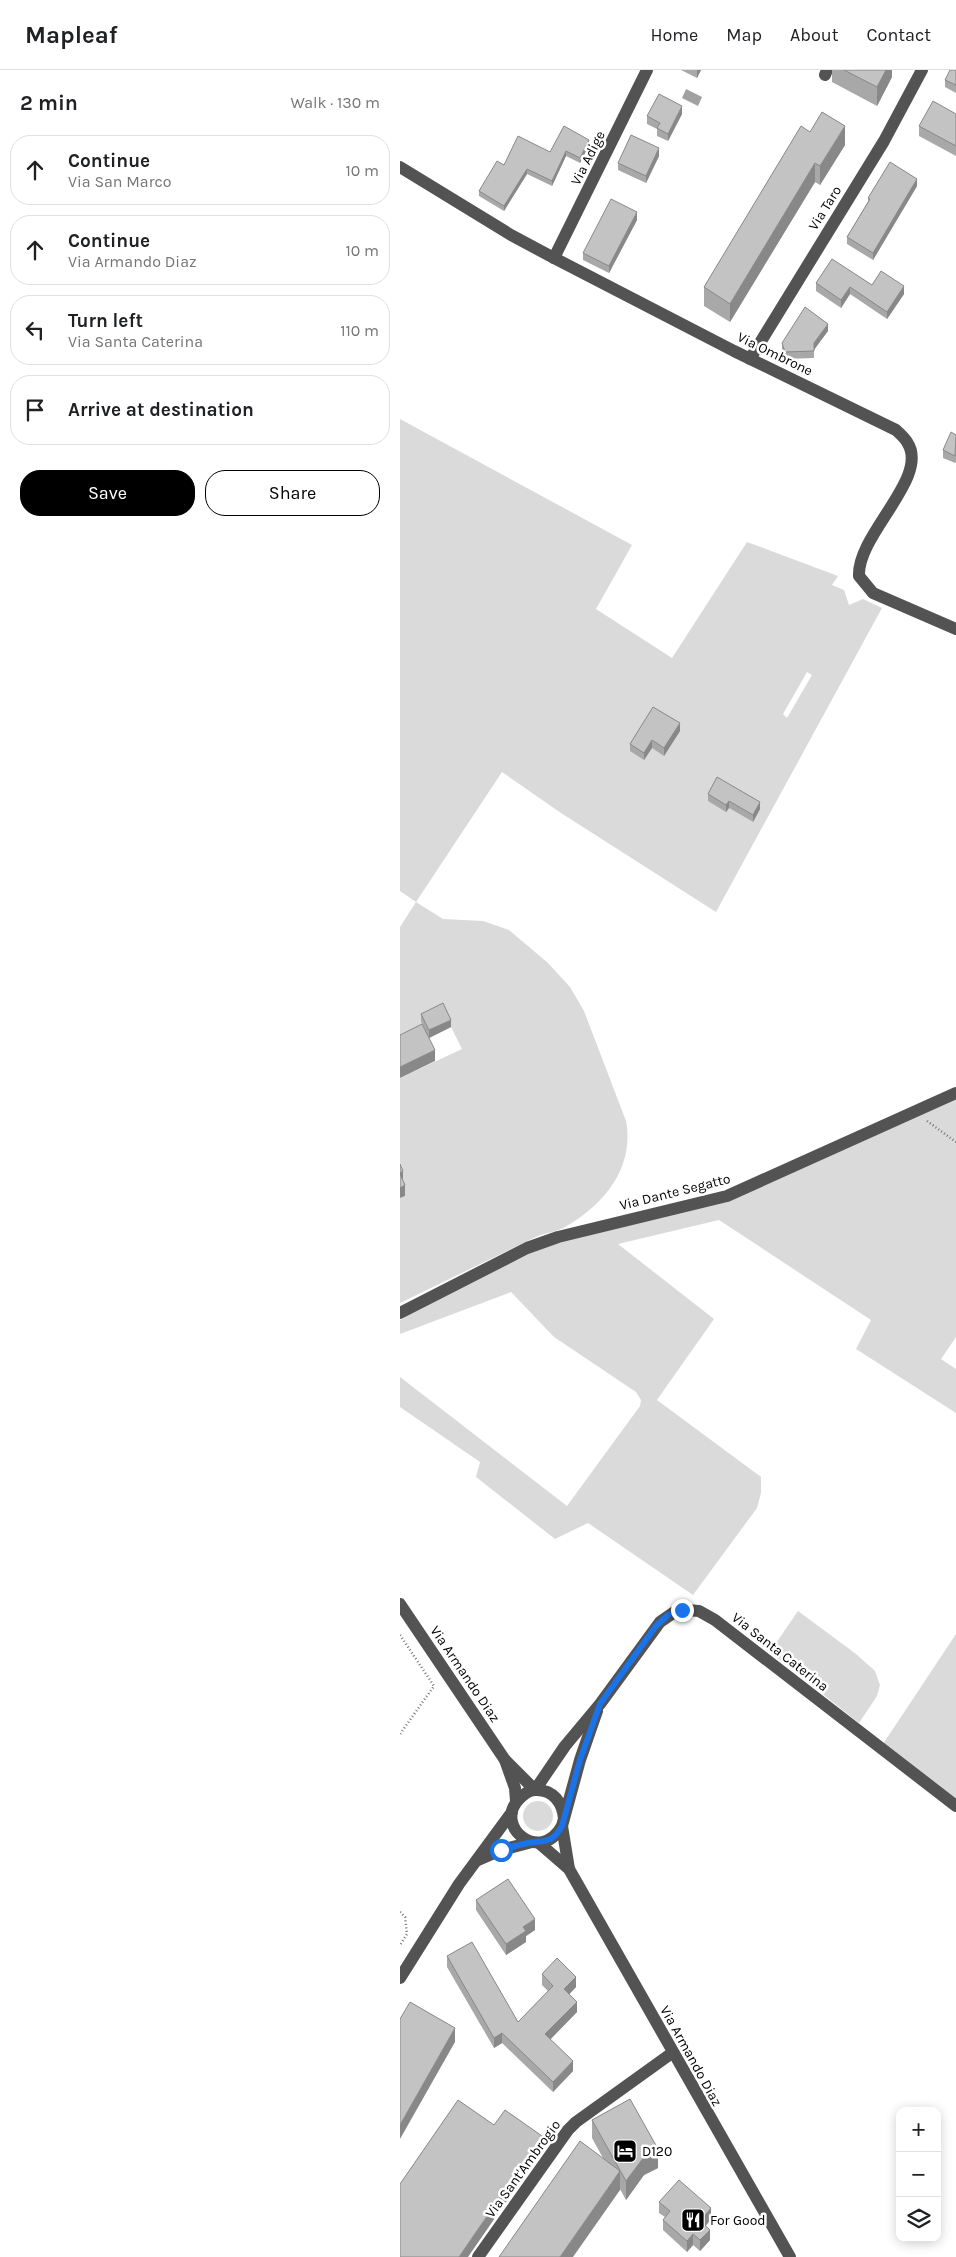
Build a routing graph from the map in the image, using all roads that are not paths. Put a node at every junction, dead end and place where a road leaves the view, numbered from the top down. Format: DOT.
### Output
graph roads {
  1 [pos="647,70"];
  2 [pos="922,70"];
  3 [pos="400,167"];
  4 [pos="554,258"];
  5 [pos="750,359"];
  6 [pos="956,629"];
  7 [pos="956,1093"];
  8 [pos="400,1313"];
  9 [pos="400,1604"];
  10 [pos="600,1704"];
  11 [pos="504,1760"];
  12 [pos="535,1790"];
  13 [pos="956,1806"];
  14 [pos="514,1807"];
  15 [pos="563,1823"];
  16 [pos="536,1843"];
  17 [pos="476,1861"];
  18 [pos="569,1869"];
  19 [pos="400,1978"];
  20 [pos="672,2053"];
  21 [pos="478,2257"];
  22 [pos="790,2257"];
  1 -- 4 [label="street, Via Adige"];
  2 -- 5 [label="street, Via Taro"];
  3 -- 4 [label="street, Via Ombrone"];
  4 -- 5 [label="street, Via Ombrone"];
  5 -- 6 [label="street, Via Ombrone"];
  7 -- 8 [label="street, Via Dante Segatto"];
  9 -- 11 [label="street, Via Armando Diaz"];
  10 -- 12 [label="street, Via Santa Caterina"];
  10 -- 13 [label="street, Via Santa Caterina"];
  10 -- 15 [label="street, Via Santa Caterina"];
  11 -- 12 [label="street, Via Armando Diaz"];
  11 -- 14 [label="street, Via Armando Diaz"];
  12 -- 14 [label="street"];
  12 -- 15 [label="street, Via Armando Diaz"];
  14 -- 16 [label="street, Via Armando Diaz"];
  14 -- 17 [label="street"];
  15 -- 16 [label="street"];
  15 -- 18 [label="street, Via Armando Diaz"];
  16 -- 17 [label="street"];
  16 -- 18 [label="street, Via Armando Diaz"];
  17 -- 19 [label="street"];
  18 -- 20 [label="street, Via Armando Diaz"];
  20 -- 21 [label="street, Via Sant'Ambrogio"];
  20 -- 22 [label="street, Via Armando Diaz"];
}
